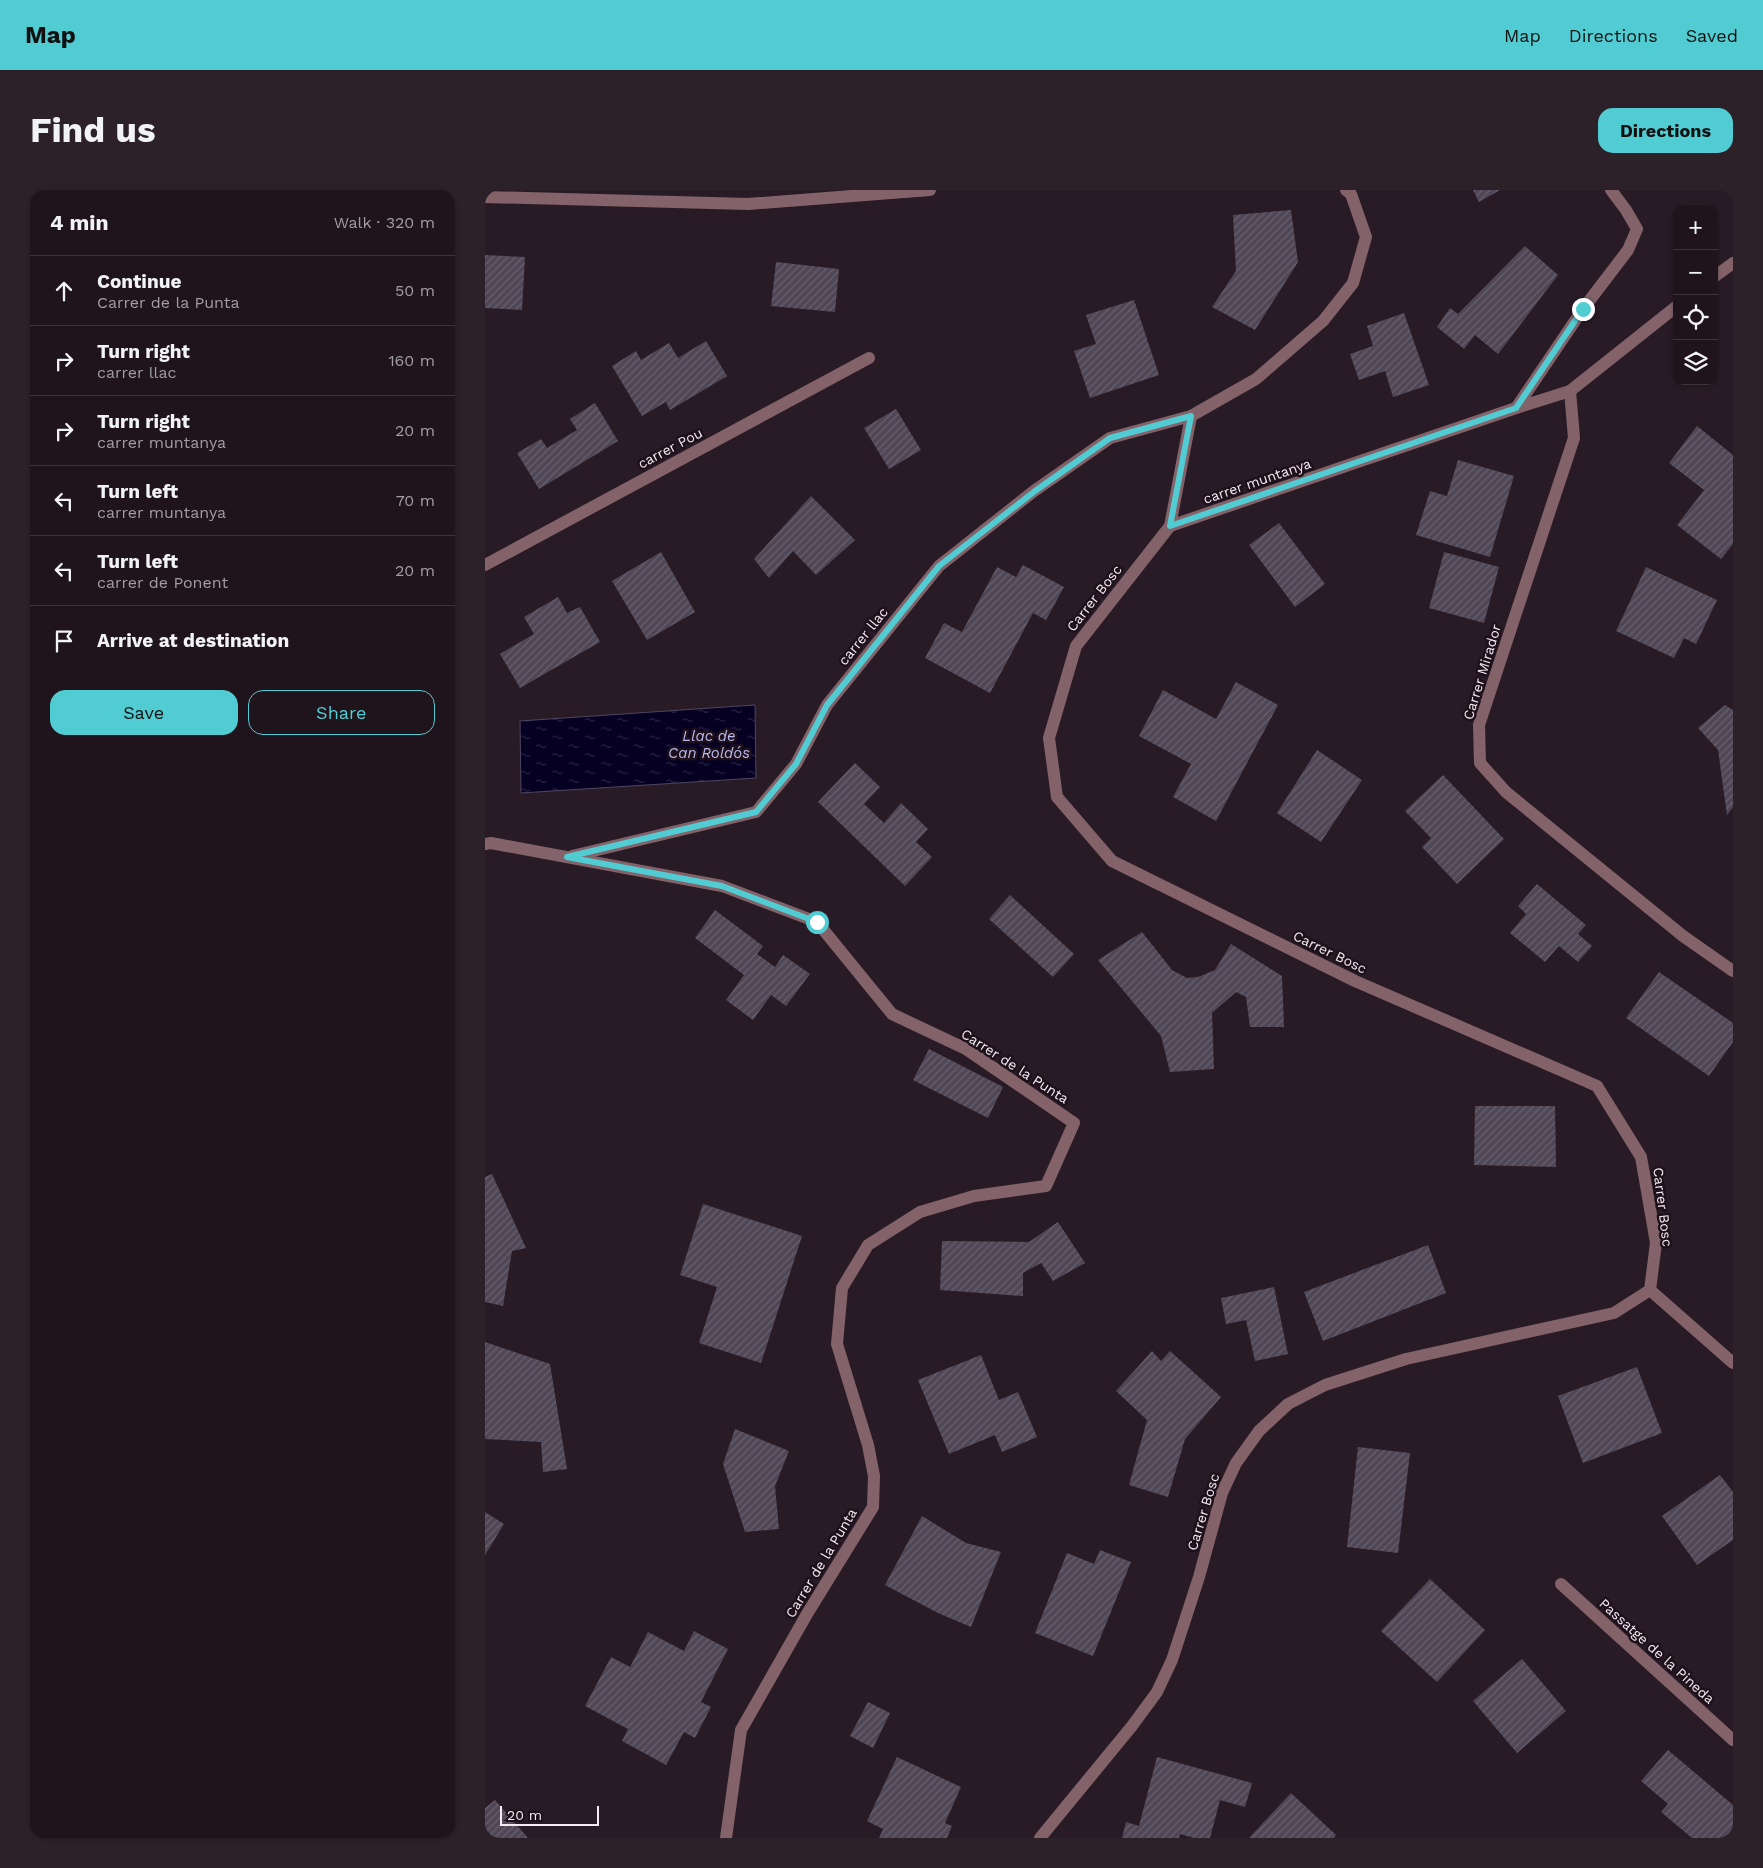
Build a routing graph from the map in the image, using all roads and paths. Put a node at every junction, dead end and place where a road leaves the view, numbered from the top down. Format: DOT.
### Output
graph roads {
  1 [pos="930,190"];
  2 [pos="1346,190"];
  3 [pos="1611,190"];
  4 [pos="485,197"];
  5 [pos="1733,263"];
  6 [pos="1718,274"];
  7 [pos="1673,309"];
  8 [pos="869,358"];
  9 [pos="1570,391"];
  10 [pos="1516,408"];
  11 [pos="1191,416"];
  12 [pos="1170,526"];
  13 [pos="485,565"];
  14 [pos="485,844"];
  15 [pos="567,857"];
  16 [pos="1733,971"];
  17 [pos="1650,1290"];
  18 [pos="1733,1363"];
  19 [pos="1561,1584"];
  20 [pos="1733,1740"];
  21 [pos="726,1838"];
  22 [pos="1040,1838"];
  1 -- 4 [label="street"];
  2 -- 11 [label="street"];
  3 -- 10 [label="street"];
  5 -- 6 [label="street"];
  7 -- 9 [label="street, carrer muntanya"];
  8 -- 13 [label="street, carrer Pou"];
  9 -- 10 [label="street, carrer muntanya"];
  9 -- 16 [label="street, Carrer Mirador"];
  10 -- 12 [label="street, carrer muntanya"];
  11 -- 12 [label="street"];
  11 -- 15 [label="street, carrer llac"];
  12 -- 17 [label="street, Carrer Bosc"];
  14 -- 15 [label="street, Carrer de la Punta"];
  15 -- 21 [label="street, Carrer de la Punta"];
  17 -- 18 [label="street"];
  17 -- 22 [label="street, Carrer Bosc"];
  19 -- 20 [label="street, Passatge de la Pineda"];
}
